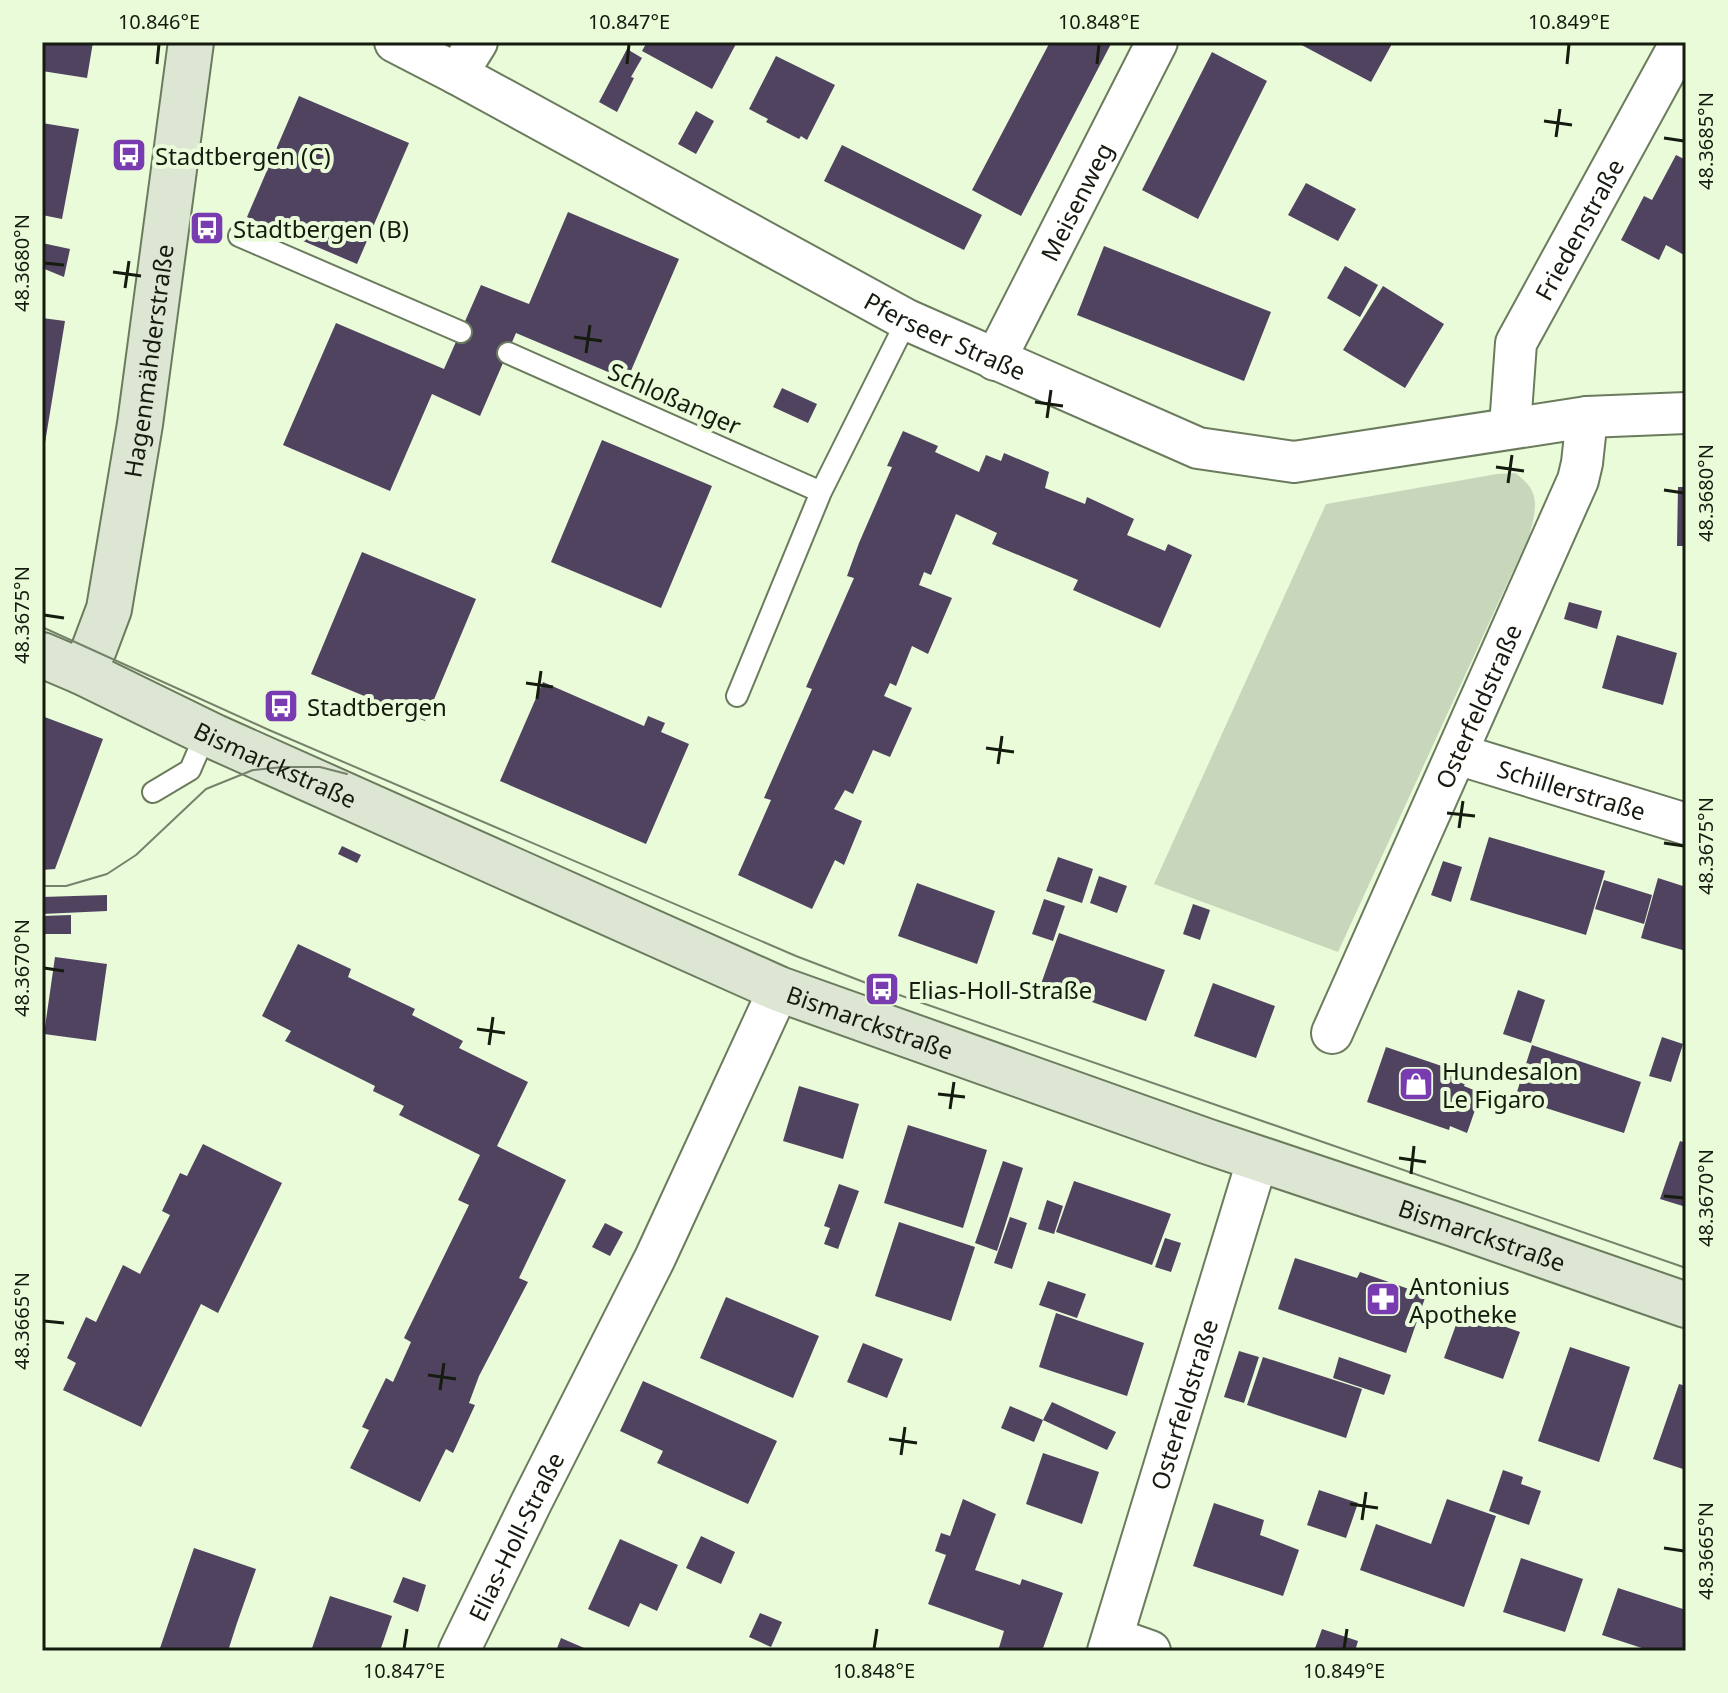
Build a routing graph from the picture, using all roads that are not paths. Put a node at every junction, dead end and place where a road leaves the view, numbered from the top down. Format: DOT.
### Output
graph roads {
  1 [pos="191,42"];
  2 [pos="395,42"];
  3 [pos="1157,42"];
  4 [pos="1681,42"];
  5 [pos="467,58"];
  6 [pos="239,236"];
  7 [pos="907,320"];
  8 [pos="461,332"];
  9 [pos="508,353"];
  10 [pos="995,360"];
  11 [pos="1686,413"];
  12 [pos="1587,417"];
  13 [pos="1510,427"];
  14 [pos="821,492"];
  15 [pos="42,655"];
  16 [pos="82,672"];
  17 [pos="737,696"];
  18 [pos="206,733"];
  19 [pos="1457,754"];
  20 [pos="153,792"];
  21 [pos="1686,824"];
  22 [pos="779,989"];
  23 [pos="1332,1033"];
  24 [pos="1258,1158"];
  25 [pos="1686,1305"];
  26 [pos="1110,1644"];
  27 [pos="459,1651"];
  28 [pos="1150,1651"];
  1 -- 16 [label="street, Hagenmähderstraße"];
  2 -- 5 [label="street, Pferseer Straße"];
  3 -- 10 [label="street, Meisenweg"];
  4 -- 13 [label="street, Friedenstraße"];
  5 -- 7 [label="street, Pferseer Straße"];
  6 -- 8 [label="lane"];
  7 -- 10 [label="street, Pferseer Straße"];
  7 -- 14 [label="lane"];
  9 -- 14 [label="lane, Schloßanger"];
  10 -- 13 [label="street, Pferseer Straße"];
  11 -- 12 [label="street, Pferseer Straße"];
  12 -- 13 [label="street, Pferseer Straße"];
  12 -- 19 [label="street, Osterfeldstraße"];
  14 -- 17 [label="lane"];
  15 -- 16 [label="street, Bismarckstraße"];
  16 -- 18 [label="street, Bismarckstraße"];
  18 -- 20 [label="lane"];
  18 -- 22 [label="street, Bismarckstraße"];
  19 -- 21 [label="street, Schillerstraße"];
  19 -- 23 [label="street, Osterfeldstraße"];
  22 -- 24 [label="street, Bismarckstraße"];
  22 -- 27 [label="street, Elias-Holl-Straße"];
  24 -- 25 [label="street, Bismarckstraße"];
  24 -- 26 [label="street, Osterfeldstraße"];
  26 -- 28 [label="street"];
}
